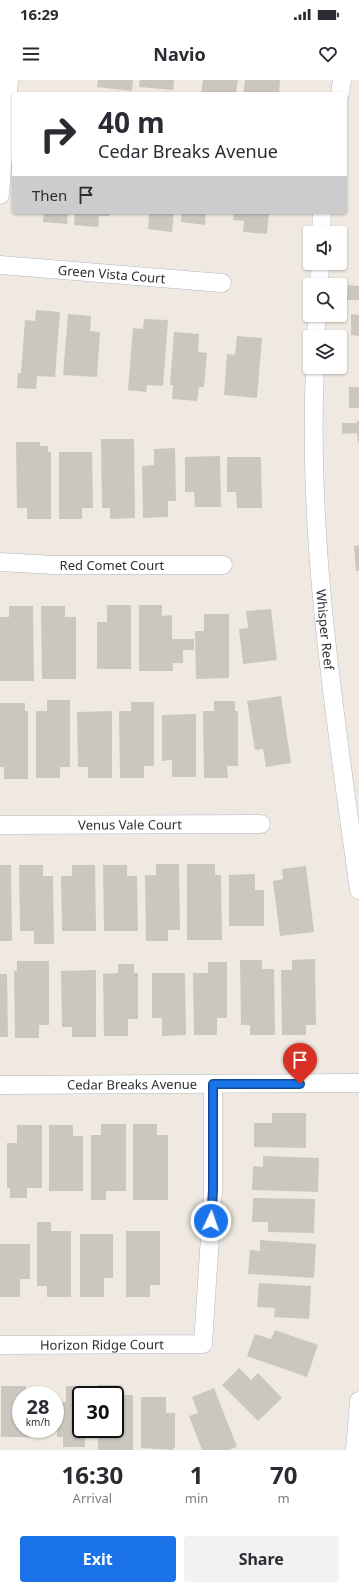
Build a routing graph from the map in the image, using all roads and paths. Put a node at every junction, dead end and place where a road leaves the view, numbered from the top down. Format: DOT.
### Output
graph roads {
  1 [pos="9,80"];
  2 [pos="342,80"];
  3 [pos="340,92"];
  4 [pos="0,195"];
  5 [pos="322,214"];
  6 [pos="321,226"];
  7 [pos="0,265"];
  8 [pos="222,283"];
  9 [pos="315,374"];
  10 [pos="0,562"];
  11 [pos="223,564"];
  12 [pos="261,824"];
  13 [pos="0,826"];
  14 [pos="359,890"];
  15 [pos="359,1083"];
  16 [pos="213,1084"];
  17 [pos="0,1085"];
  18 [pos="0,1345"];
  19 [pos="359,1401"];
  20 [pos="355,1450"];
  1 -- 4 [label="street"];
  2 -- 3 [label="street"];
  5 -- 6 [label="street"];
  7 -- 8 [label="street, Green Vista Court"];
  9 -- 14 [label="street, Whisper Reef"];
  10 -- 11 [label="street, Red Comet Court"];
  12 -- 13 [label="street, Venus Vale Court"];
  15 -- 16 [label="street, Cedar Breaks Avenue"];
  16 -- 17 [label="street, Cedar Breaks Avenue"];
  16 -- 18 [label="street, Horizon Ridge Court"];
  19 -- 20 [label="street"];
}
